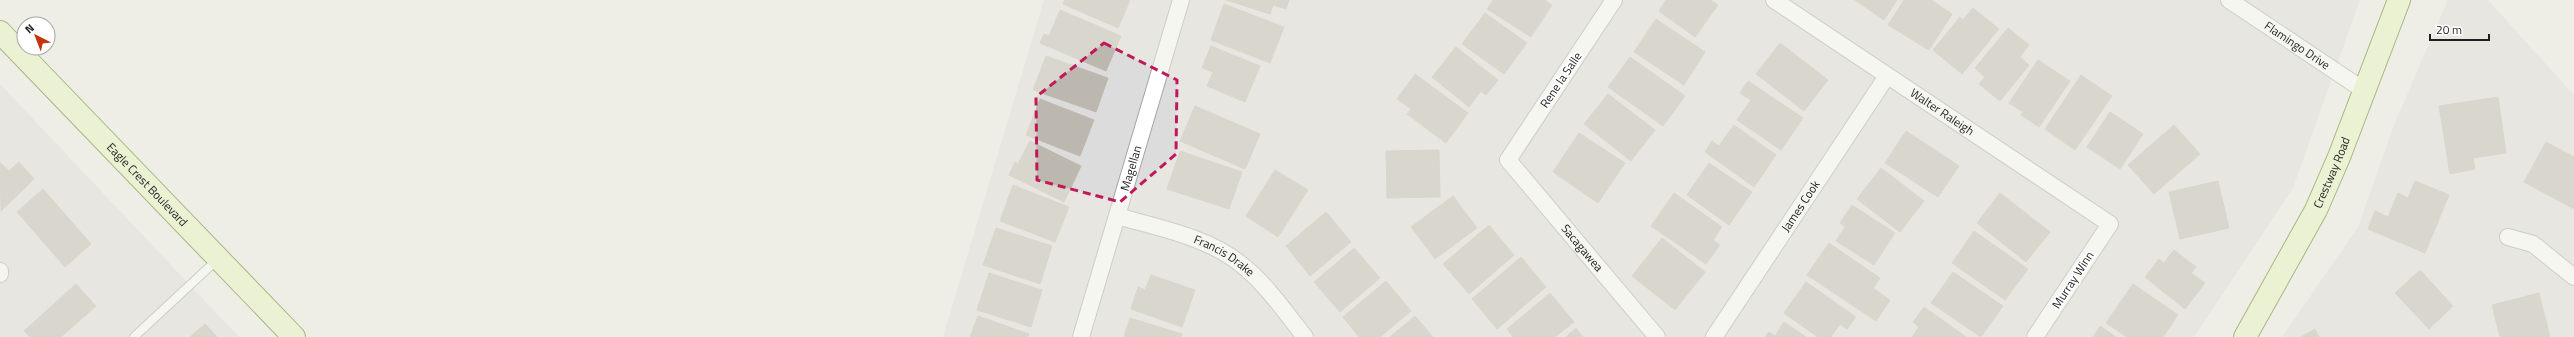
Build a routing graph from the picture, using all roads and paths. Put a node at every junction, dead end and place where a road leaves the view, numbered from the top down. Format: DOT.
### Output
graph roads {
  1 [pos="1181,0"];
  2 [pos="1614,0"];
  3 [pos="1774,0"];
  4 [pos="2229,0"];
  5 [pos="2399,0"];
  6 [pos="0,32"];
  7 [pos="1888,76"];
  8 [pos="2365,91"];
  9 [pos="1508,160"];
  10 [pos="1117,216"];
  11 [pos="2110,224"];
  12 [pos="2508,237"];
  13 [pos="218,259"];
  14 [pos="2574,277"];
  15 [pos="134,337"];
  16 [pos="294,337"];
  17 [pos="1081,337"];
  18 [pos="1304,337"];
  19 [pos="1657,337"];
  20 [pos="1714,337"];
  21 [pos="2035,337"];
  22 [pos="2245,337"];
  1 -- 10 [label="street, Magellan"];
  2 -- 9 [label="street, Rene la Salle"];
  3 -- 7 [label="street, Walter Raleigh"];
  4 -- 8 [label="street, Flamingo Drive"];
  5 -- 8 [label="main road, Crestway Road"];
  6 -- 13 [label="main road, Eagle Crest Boulevard"];
  7 -- 11 [label="street, Walter Raleigh"];
  7 -- 20 [label="street, James Cook"];
  8 -- 22 [label="main road, Crestway Road"];
  9 -- 19 [label="street, Sacagawea"];
  10 -- 17 [label="street, Magellan"];
  10 -- 18 [label="street, Francis Drake"];
  11 -- 21 [label="street, Murray Winn"];
  12 -- 14 [label="street"];
  13 -- 15 [label="lane"];
  13 -- 16 [label="main road, Eagle Crest Boulevard"];
}
